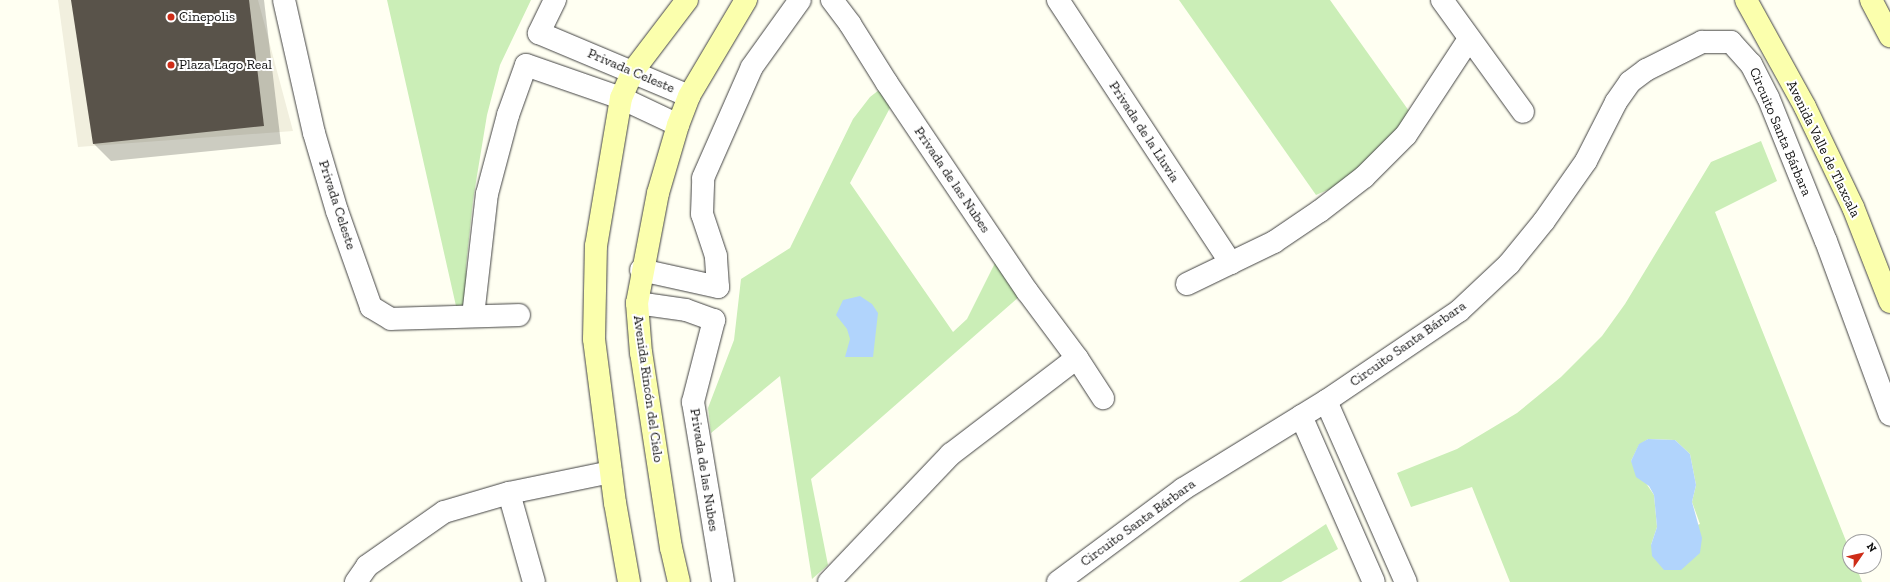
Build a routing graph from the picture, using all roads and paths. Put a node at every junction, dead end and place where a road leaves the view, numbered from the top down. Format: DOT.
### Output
graph roads {
  1 [pos="284,0"];
  2 [pos="555,0"];
  3 [pos="687,0"];
  4 [pos="746,0"];
  5 [pos="800,0"];
  6 [pos="832,0"];
  7 [pos="1058,0"];
  8 [pos="1442,0"];
  9 [pos="1746,0"];
  10 [pos="1871,0"];
  11 [pos="1890,36"];
  12 [pos="1469,39"];
  13 [pos="633,71"];
  14 [pos="689,96"];
  15 [pos="621,98"];
  16 [pos="1523,112"];
  17 [pos="678,125"];
  18 [pos="1230,263"];
  19 [pos="641,270"];
  20 [pos="1187,284"];
  21 [pos="1890,302"];
  22 [pos="637,303"];
  23 [pos="518,314"];
  24 [pos="473,316"];
  25 [pos="1077,358"];
  26 [pos="1103,398"];
  27 [pos="1326,401"];
  28 [pos="1890,415"];
  29 [pos="1301,416"];
  30 [pos="611,472"];
  31 [pos="509,493"];
  32 [pos="356,582"];
  33 [pos="534,582"];
  34 [pos="629,582"];
  35 [pos="679,582"];
  36 [pos="723,582"];
  37 [pos="828,582"];
  38 [pos="1058,582"];
  39 [pos="1374,582"];
  40 [pos="1406,582"];
  1 -- 24 [label="street, Privada Celeste"];
  2 -- 13 [label="street, Privada Celeste"];
  3 -- 13 [label="street"];
  4 -- 14 [label="street, Avenida Rincón del Cielo"];
  5 -- 19 [label="street"];
  6 -- 25 [label="street, Privada de las Nubes"];
  7 -- 18 [label="street, Privada de la Lluvia"];
  8 -- 12 [label="street"];
  9 -- 21 [label="street, Avenida Valle de Tlaxcala"];
  10 -- 11 [label="street"];
  12 -- 16 [label="street"];
  12 -- 18 [label="street"];
  13 -- 14 [label="street, Privada Celeste"];
  13 -- 15 [label="street"];
  14 -- 17 [label="street, Avenida Rincón del Cielo"];
  15 -- 17 [label="street, Privada Celeste"];
  15 -- 24 [label="street, Privada Celeste"];
  15 -- 30 [label="street"];
  17 -- 19 [label="street, Avenida Rincón del Cielo"];
  18 -- 20 [label="street"];
  19 -- 22 [label="street, Avenida Rincón del Cielo"];
  22 -- 35 [label="street, Avenida Rincón del Cielo"];
  22 -- 36 [label="street, Privada de las Nubes"];
  23 -- 24 [label="street, Privada Celeste"];
  25 -- 26 [label="street, Privada de las Nubes"];
  25 -- 37 [label="street"];
  27 -- 28 [label="street, Circuito Santa Bárbara"];
  27 -- 29 [label="street, Circuito Santa Bárbara"];
  27 -- 40 [label="street"];
  29 -- 38 [label="street, Circuito Santa Bárbara"];
  29 -- 39 [label="street"];
  30 -- 31 [label="street"];
  30 -- 34 [label="street"];
  31 -- 32 [label="street"];
  31 -- 33 [label="street"];
}
